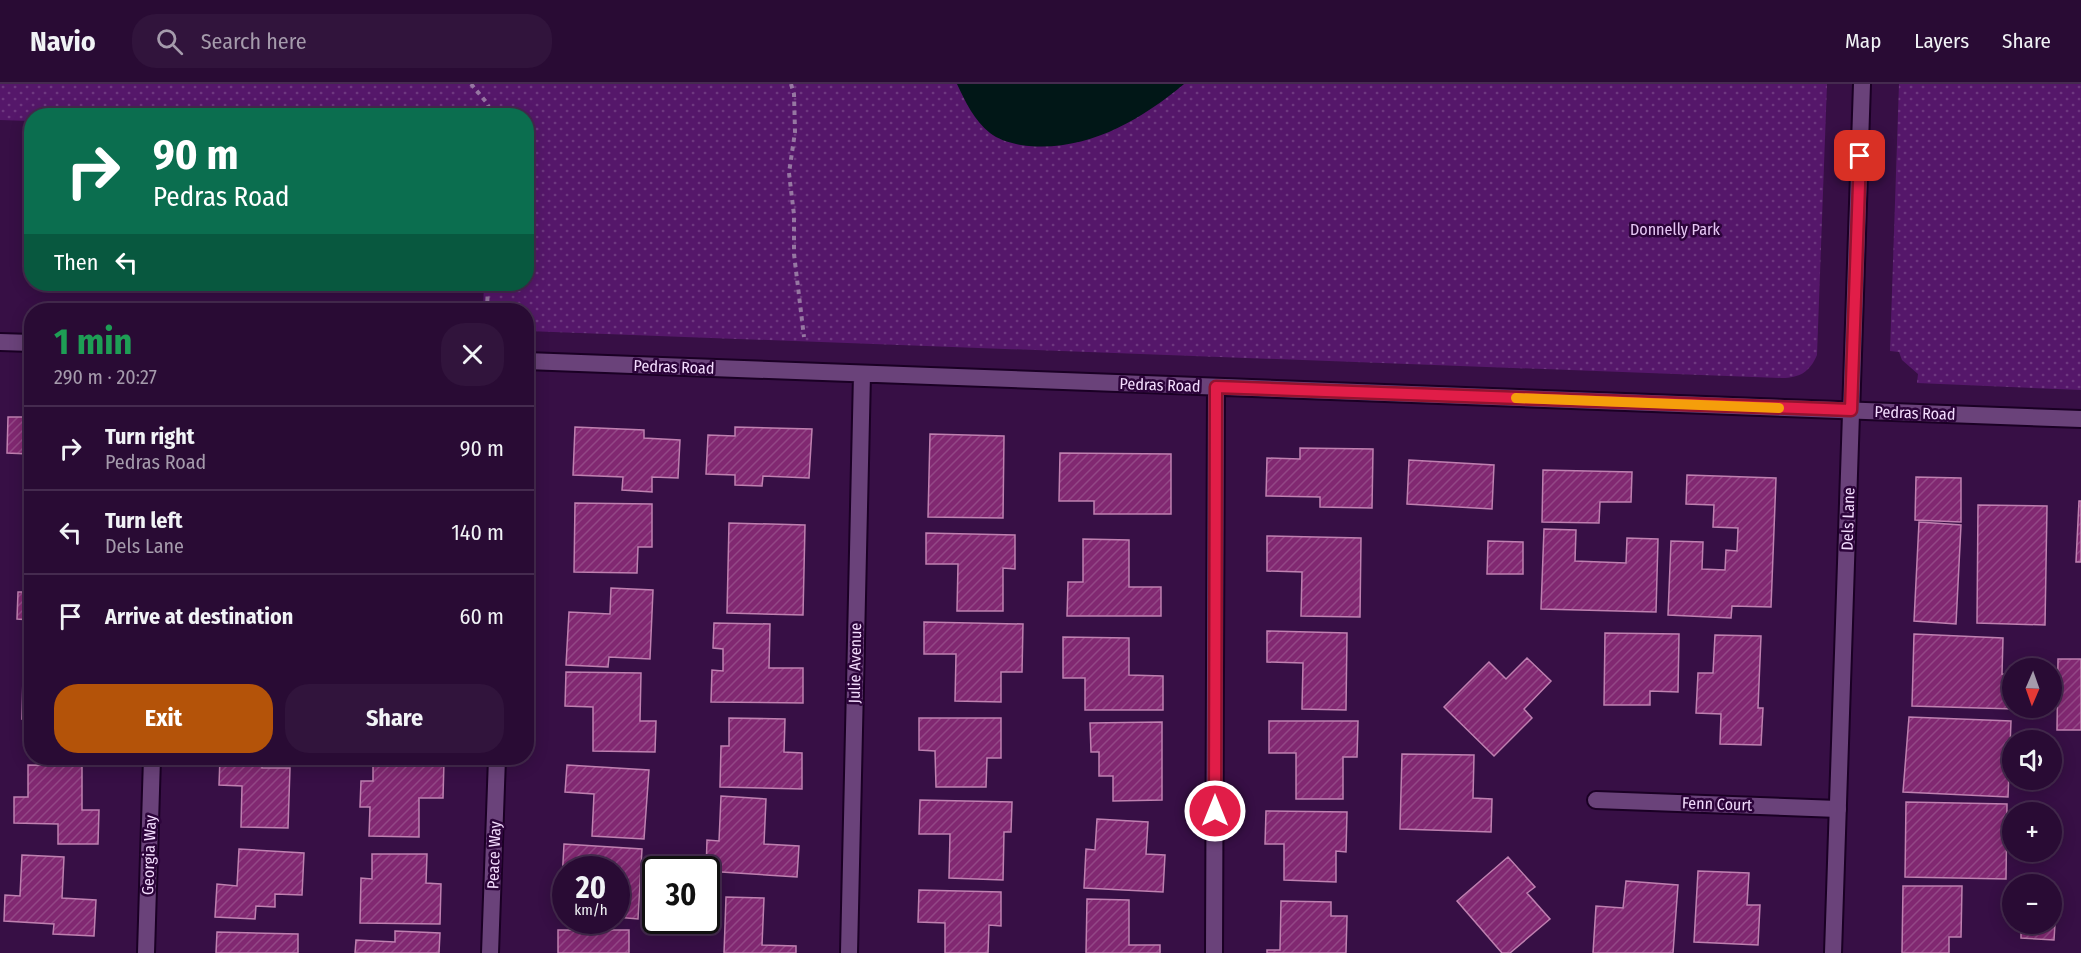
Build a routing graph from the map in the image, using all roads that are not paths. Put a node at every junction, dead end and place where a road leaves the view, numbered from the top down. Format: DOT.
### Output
graph roads {
  1 [pos="1862,84"];
  2 [pos="0,342"];
  3 [pos="24,343"];
  4 [pos="534,361"];
  5 [pos="861,374"];
  6 [pos="1216,387"];
  7 [pos="1851,410"];
  8 [pos="2081,419"];
  9 [pos="152,765"];
  10 [pos="497,765"];
  11 [pos="1596,800"];
  12 [pos="1838,809"];
  13 [pos="146,953"];
  14 [pos="490,953"];
  15 [pos="849,953"];
  16 [pos="1214,953"];
  17 [pos="1833,953"];
  1 -- 7 [label="street, Dels Lane"];
  2 -- 3 [label="street"];
  4 -- 5 [label="street, Pedras Road"];
  5 -- 6 [label="street, Pedras Road"];
  5 -- 15 [label="street, Julie Avenue"];
  6 -- 7 [label="street, Pedras Road"];
  6 -- 16 [label="street"];
  7 -- 8 [label="street, Pedras Road"];
  7 -- 12 [label="street, Dels Lane"];
  9 -- 13 [label="street, Georgia Way"];
  10 -- 14 [label="street, Peace Way"];
  11 -- 12 [label="street, Fenn Court"];
  12 -- 17 [label="street, Dels Lane"];
}
